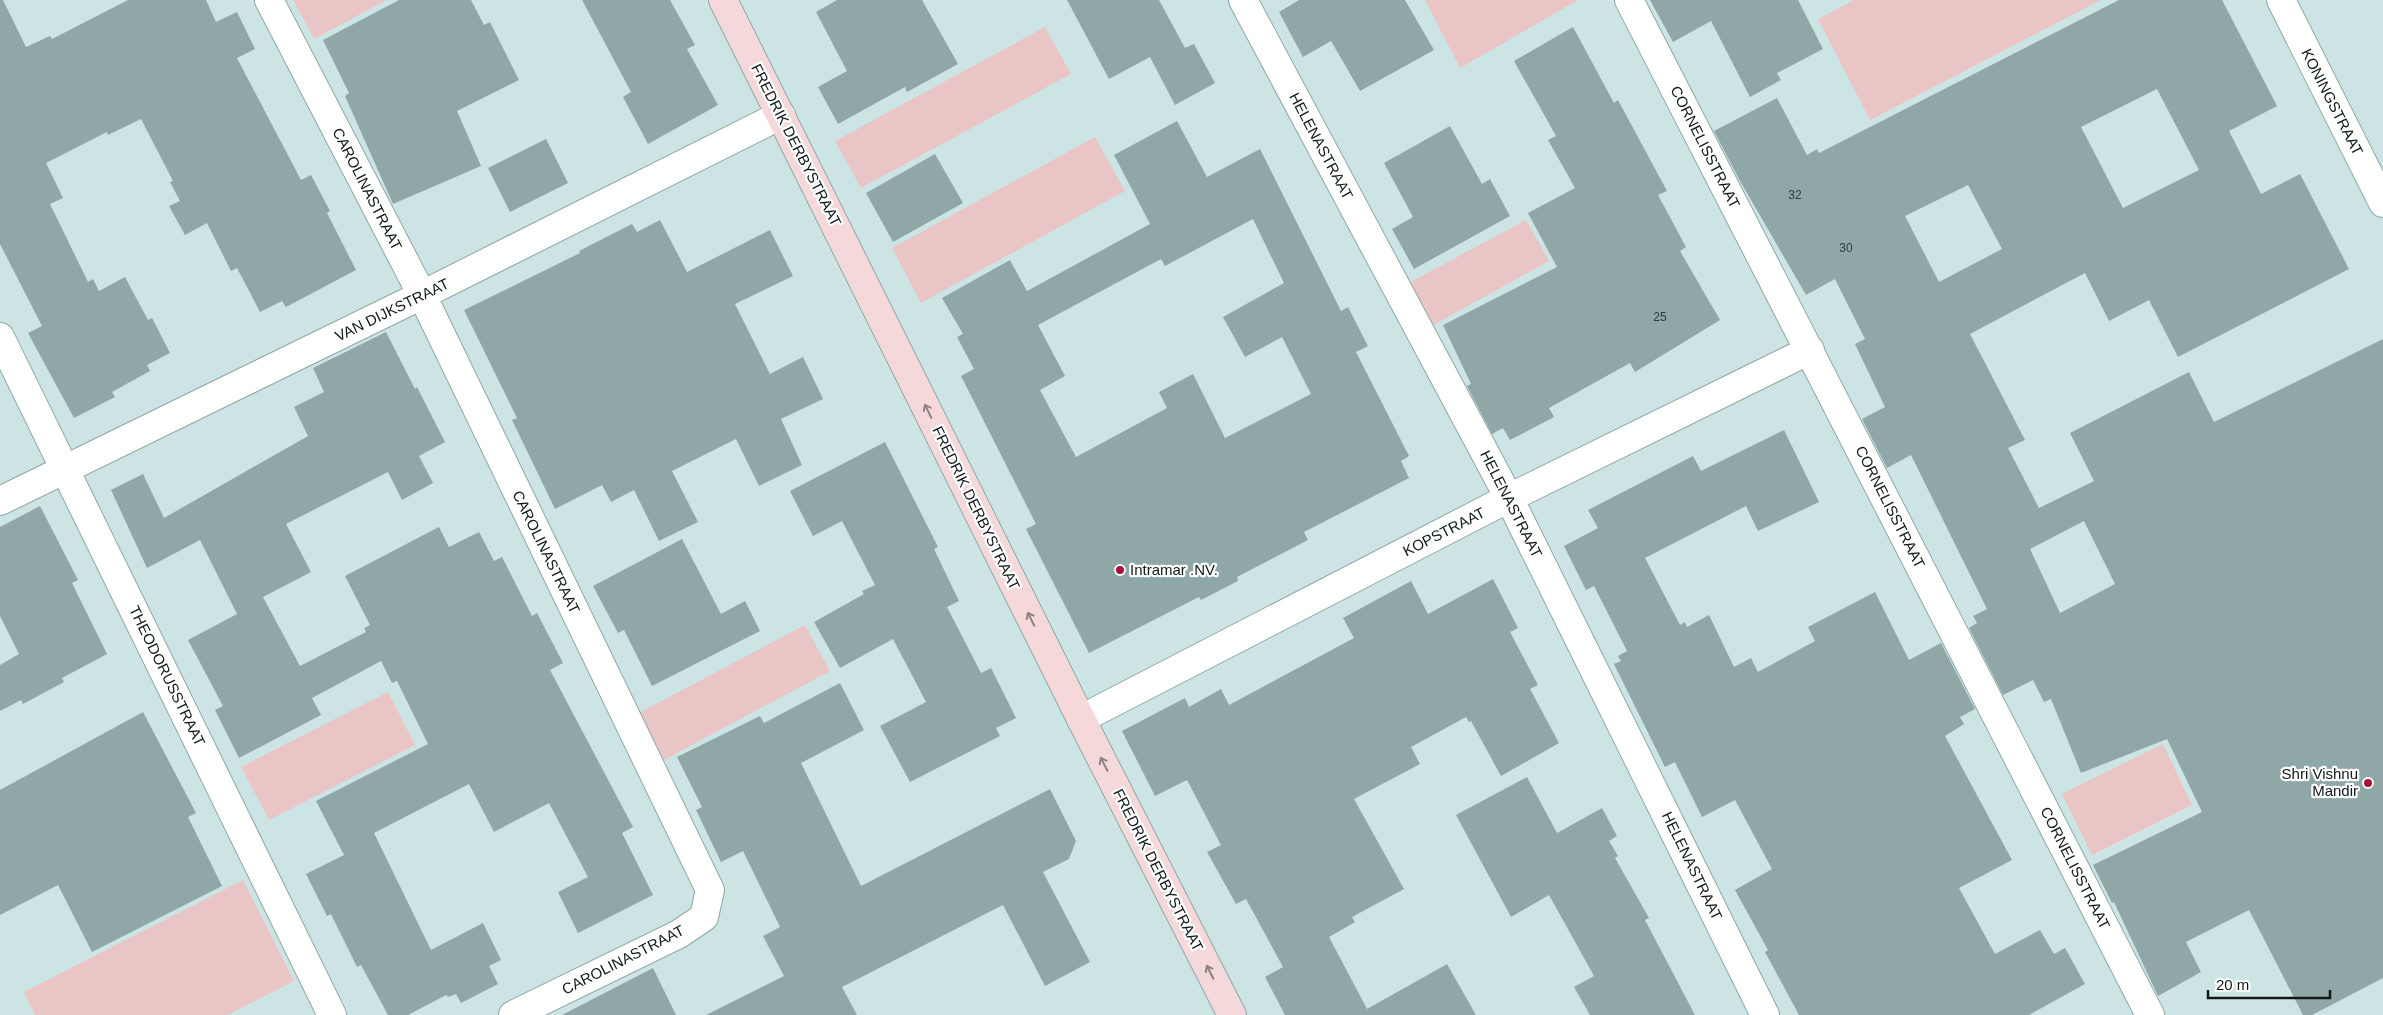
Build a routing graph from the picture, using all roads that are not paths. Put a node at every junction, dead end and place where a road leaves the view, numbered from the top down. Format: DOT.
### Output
graph roads {
  1 [pos="269,0"];
  2 [pos="723,0"];
  3 [pos="1242,0"];
  4 [pos="1629,0"];
  5 [pos="2281,0"];
  6 [pos="781,115"];
  7 [pos="2383,203"];
  8 [pos="422,295"];
  9 [pos="0,337"];
  10 [pos="1810,350"];
  11 [pos="66,469"];
  12 [pos="1509,498"];
  13 [pos="0,501"];
  14 [pos="1081,719"];
  15 [pos="332,1015"];
  16 [pos="513,1015"];
  17 [pos="1232,1015"];
  18 [pos="1765,1015"];
  19 [pos="2150,1015"];
  1 -- 8 [label="street, CAROLINASTRAAT"];
  2 -- 6 [label="main road, FREDRIK DERBYSTRAAT"];
  3 -- 12 [label="street, HELENASTRAAT"];
  4 -- 10 [label="street, CORNELISSTRAAT"];
  5 -- 7 [label="street, KONINGSTRAAT"];
  6 -- 8 [label="street, VAN DIJKSTRAAT"];
  14 -- 6 [label="main road, FREDRIK DERBYSTRAAT, one-way"];
  8 -- 11 [label="street, VAN DIJKSTRAAT"];
  8 -- 16 [label="street, CAROLINASTRAAT"];
  9 -- 11 [label="street, THEODORUSSTRAAT"];
  10 -- 12 [label="street, KOPSTRAAT"];
  10 -- 19 [label="street, CORNELISSTRAAT"];
  11 -- 13 [label="street, VAN DIJKSTRAAT"];
  11 -- 15 [label="street, THEODORUSSTRAAT"];
  12 -- 14 [label="street, KOPSTRAAT"];
  12 -- 18 [label="street, HELENASTRAAT"];
  17 -- 14 [label="main road, FREDRIK DERBYSTRAAT, one-way"];
}
